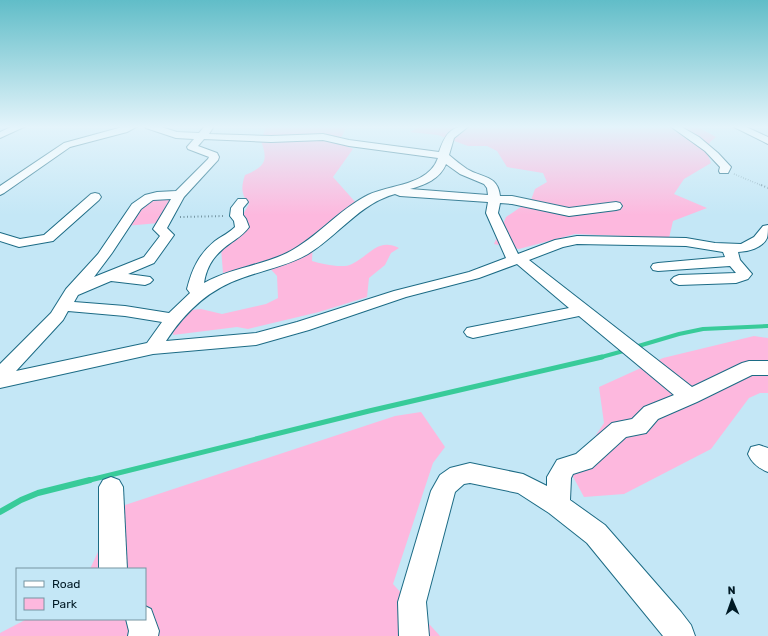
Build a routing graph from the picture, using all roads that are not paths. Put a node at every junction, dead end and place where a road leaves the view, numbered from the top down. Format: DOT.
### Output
graph roads {
  1 [pos="51,156"];
  2 [pos="211,156"];
  3 [pos="435,156"];
  4 [pos="716,156"];
  5 [pos="444,157"];
  6 [pos="724,171"];
  7 [pos="0,191"];
  8 [pos="394,191"];
  9 [pos="180,195"];
  10 [pos="95,197"];
  11 [pos="494,199"];
  12 [pos="242,202"];
  13 [pos="616,206"];
  14 [pos="768,230"];
  15 [pos="2,240"];
  16 [pos="731,255"];
  17 [pos="516,259"];
  18 [pos="658,267"];
  19 [pos="109,277"];
  20 [pos="145,280"];
  21 [pos="679,280"];
  22 [pos="200,293"];
  23 [pos="68,299"];
  24 [pos="582,310"];
  25 [pos="174,319"];
  26 [pos="44,329"];
  27 [pos="473,332"];
  28 [pos="153,348"];
  29 [pos="0,358"];
  30 [pos="768,368"];
  31 [pos="0,376"];
  32 [pos="0,381"];
  33 [pos="690,397"];
  34 [pos="111,488"];
  35 [pos="558,505"];
  36 [pos="113,568"];
  37 [pos="141,620"];
  38 [pos="143,636"];
  39 [pos="414,636"];
  40 [pos="680,636"];
  1 -- 7 [label="street"];
  2 -- 9 [label="street"];
  3 -- 5 [label="street"];
  4 -- 6 [label="street"];
  5 -- 8 [label="street"];
  5 -- 11 [label="street"];
  8 -- 11 [label="street"];
  8 -- 22 [label="street"];
  9 -- 19 [label="street"];
  9 -- 23 [label="street"];
  10 -- 15 [label="street"];
  11 -- 13 [label="street"];
  11 -- 17 [label="street"];
  12 -- 22 [label="street"];
  14 -- 16 [label="street"];
  16 -- 17 [label="street"];
  16 -- 18 [label="street"];
  16 -- 21 [label="street"];
  17 -- 24 [label="street"];
  17 -- 28 [label="street"];
  19 -- 20 [label="street"];
  19 -- 23 [label="street"];
  22 -- 25 [label="street"];
  23 -- 25 [label="street"];
  23 -- 26 [label="street"];
  24 -- 27 [label="street"];
  24 -- 33 [label="street"];
  25 -- 28 [label="street"];
  26 -- 29 [label="street"];
  26 -- 31 [label="street"];
  28 -- 32 [label="street"];
  30 -- 33 [label="street"];
  33 -- 35 [label="street"];
  34 -- 36 [label="street"];
  35 -- 39 [label="street"];
  35 -- 40 [label="street"];
  37 -- 38 [label="street"];
}
